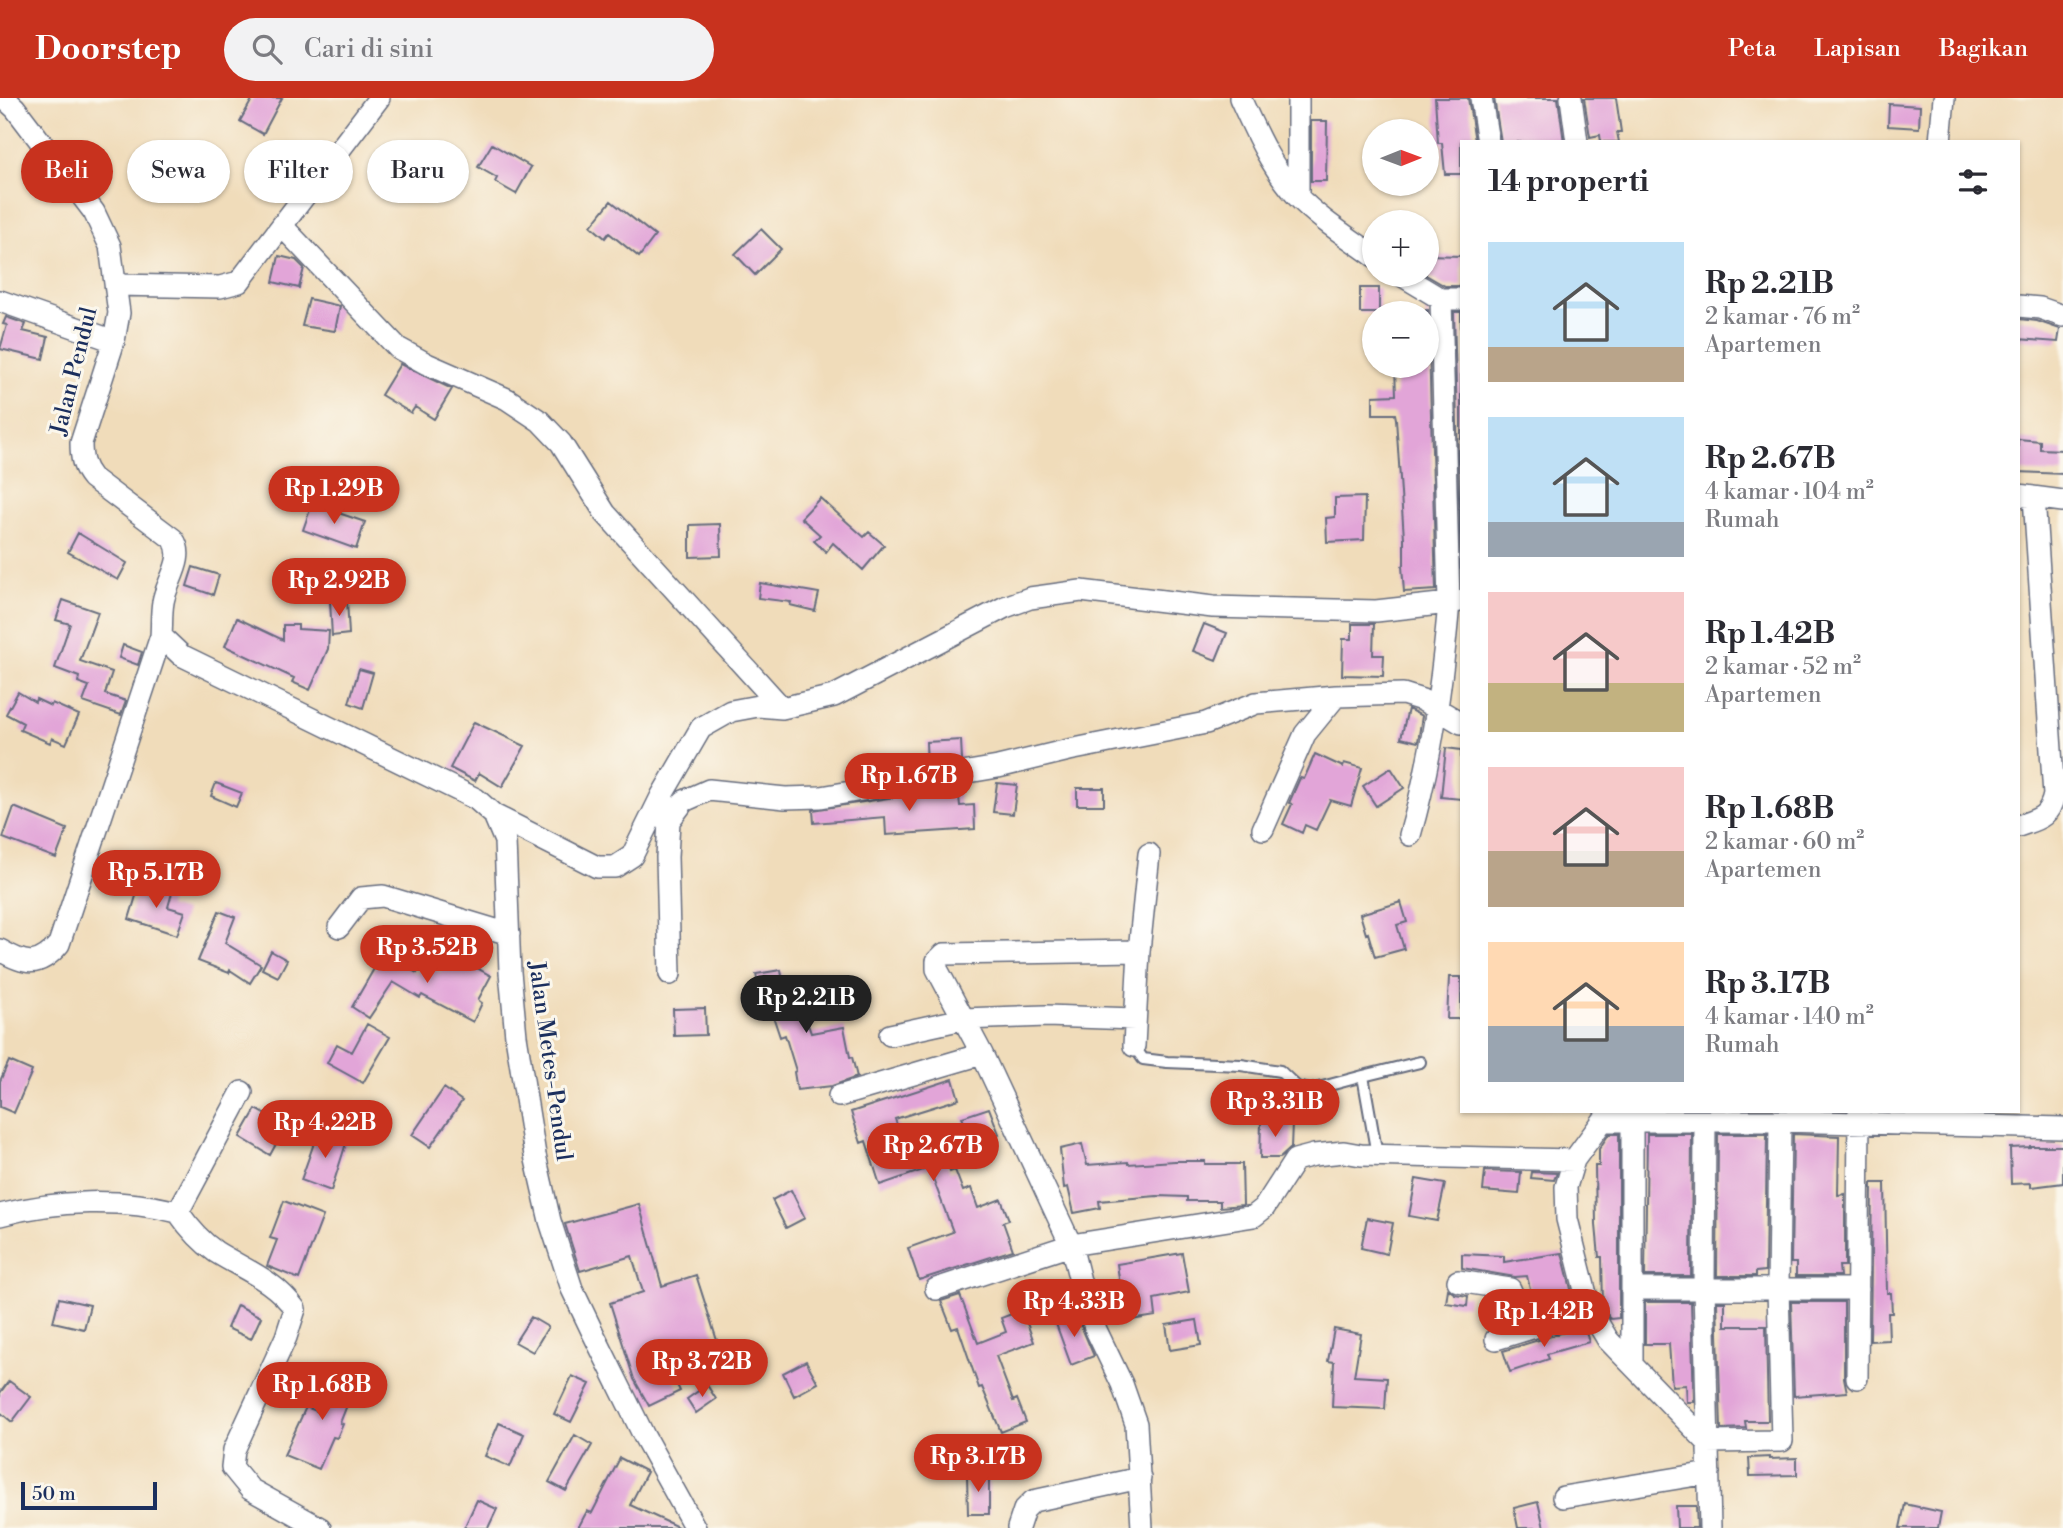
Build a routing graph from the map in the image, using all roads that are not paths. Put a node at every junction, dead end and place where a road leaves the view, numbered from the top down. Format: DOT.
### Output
graph roads {
  1 [pos="4,98"];
  2 [pos="379,98"];
  3 [pos="1241,98"];
  4 [pos="1298,98"];
  5 [pos="1481,98"];
  6 [pos="1571,98"];
  7 [pos="1944,98"];
  8 [pos="1488,140"];
  9 [pos="1577,140"];
  10 [pos="1940,140"];
  11 [pos="1298,197"];
  12 [pos="283,227"];
  13 [pos="1362,247"];
  14 [pos="116,285"];
  15 [pos="1426,287"];
  16 [pos="1451,299"];
  17 [pos="0,301"];
  18 [pos="2020,306"];
  19 [pos="2063,316"];
  20 [pos="114,341"];
  21 [pos="2026,496"];
  22 [pos="2063,501"];
  23 [pos="1455,602"];
  24 [pos="161,636"];
  25 [pos="1336,696"];
  26 [pos="782,708"];
  27 [pos="1437,709"];
  28 [pos="1460,722"];
  29 [pos="662,794"];
  30 [pos="2057,807"];
  31 [pos="494,815"];
  32 [pos="670,821"];
  33 [pos="2020,825"];
  34 [pos="1263,829"];
  35 [pos="1410,835"];
  36 [pos="1149,855"];
  37 [pos="339,928"];
  38 [pos="509,934"];
  39 [pos="0,950"];
  40 [pos="1139,951"];
  41 [pos="670,974"];
  42 [pos="963,1019"];
  43 [pos="1135,1019"];
  44 [pos="890,1035"];
  45 [pos="1134,1046"];
  46 [pos="982,1054"];
  47 [pos="1420,1062"];
  48 [pos="1363,1076"];
  49 [pos="242,1092"];
  50 [pos="839,1096"];
  51 [pos="1607,1116"];
  52 [pos="1860,1118"];
  53 [pos="1632,1121"];
  54 [pos="1705,1121"];
  55 [pos="1780,1121"];
  56 [pos="2063,1128"];
  57 [pos="1377,1156"];
  58 [pos="1574,1160"];
  59 [pos="178,1212"];
  60 [pos="0,1215"];
  61 [pos="1071,1245"];
  62 [pos="1458,1281"];
  63 [pos="1704,1288"];
  64 [pos="1778,1288"];
  65 [pos="936,1289"];
  66 [pos="1632,1289"];
  67 [pos="1858,1289"];
  68 [pos="1590,1310"];
  69 [pos="1528,1329"];
  70 [pos="1496,1339"];
  71 [pos="1632,1364"];
  72 [pos="1857,1378"];
  73 [pos="1707,1442"];
  74 [pos="1709,1473"];
  75 [pos="1140,1478"];
  76 [pos="1563,1497"];
  77 [pos="320,1528"];
  78 [pos="695,1528"];
  79 [pos="1018,1528"];
  80 [pos="1142,1528"];
  81 [pos="1710,1528"];
  1 -- 14 [label="street, Jalan Pendul"];
  2 -- 12 [label="street"];
  3 -- 11 [label="street"];
  4 -- 11 [label="street"];
  5 -- 8 [label="street"];
  6 -- 9 [label="street"];
  7 -- 10 [label="street"];
  11 -- 13 [label="street"];
  12 -- 14 [label="street"];
  12 -- 26 [label="street"];
  14 -- 20 [label="street, Jalan Pendul"];
  15 -- 16 [label="street"];
  16 -- 23 [label="street"];
  17 -- 20 [label="street"];
  18 -- 19 [label="street"];
  20 -- 24 [label="street, Jalan Pendul"];
  21 -- 22 [label="street"];
  21 -- 30 [label="street"];
  23 -- 26 [label="street"];
  23 -- 27 [label="street"];
  24 -- 31 [label="street"];
  24 -- 39 [label="street"];
  25 -- 27 [label="street"];
  25 -- 32 [label="street"];
  25 -- 34 [label="street"];
  26 -- 29 [label="street"];
  27 -- 28 [label="street"];
  27 -- 35 [label="street"];
  29 -- 31 [label="street"];
  29 -- 32 [label="street"];
  30 -- 33 [label="street"];
  31 -- 38 [label="street, Jalan Metes-Pendul"];
  32 -- 41 [label="street"];
  36 -- 40 [label="street"];
  37 -- 38 [label="street"];
  38 -- 78 [label="street, Jalan Metes-Pendul"];
  40 -- 42 [label="street"];
  40 -- 43 [label="street"];
  42 -- 43 [label="street"];
  42 -- 44 [label="street"];
  42 -- 46 [label="street"];
  43 -- 45 [label="street"];
  45 -- 48 [label="lane"];
  46 -- 50 [label="street"];
  46 -- 61 [label="street"];
  47 -- 48 [label="lane"];
  48 -- 57 [label="lane"];
  49 -- 59 [label="street"];
  51 -- 53 [label="street"];
  51 -- 58 [label="street"];
  52 -- 55 [label="street"];
  52 -- 56 [label="street"];
  52 -- 67 [label="street"];
  53 -- 54 [label="street"];
  53 -- 66 [label="street"];
  54 -- 55 [label="street"];
  54 -- 63 [label="street"];
  55 -- 64 [label="street"];
  57 -- 58 [label="street"];
  57 -- 61 [label="street"];
  58 -- 68 [label="street"];
  59 -- 60 [label="street"];
  59 -- 77 [label="street"];
  61 -- 65 [label="street"];
  61 -- 75 [label="street"];
  62 -- 69 [label="street"];
  63 -- 64 [label="street"];
  63 -- 66 [label="street"];
  63 -- 73 [label="street"];
  64 -- 67 [label="street"];
  64 -- 73 [label="street"];
  66 -- 71 [label="street"];
  67 -- 72 [label="street"];
  68 -- 69 [label="street"];
  68 -- 71 [label="street"];
  69 -- 70 [label="street"];
  71 -- 73 [label="street"];
  73 -- 74 [label="street"];
  74 -- 76 [label="street"];
  74 -- 81 [label="street"];
  75 -- 79 [label="street"];
  75 -- 80 [label="street"];
}
